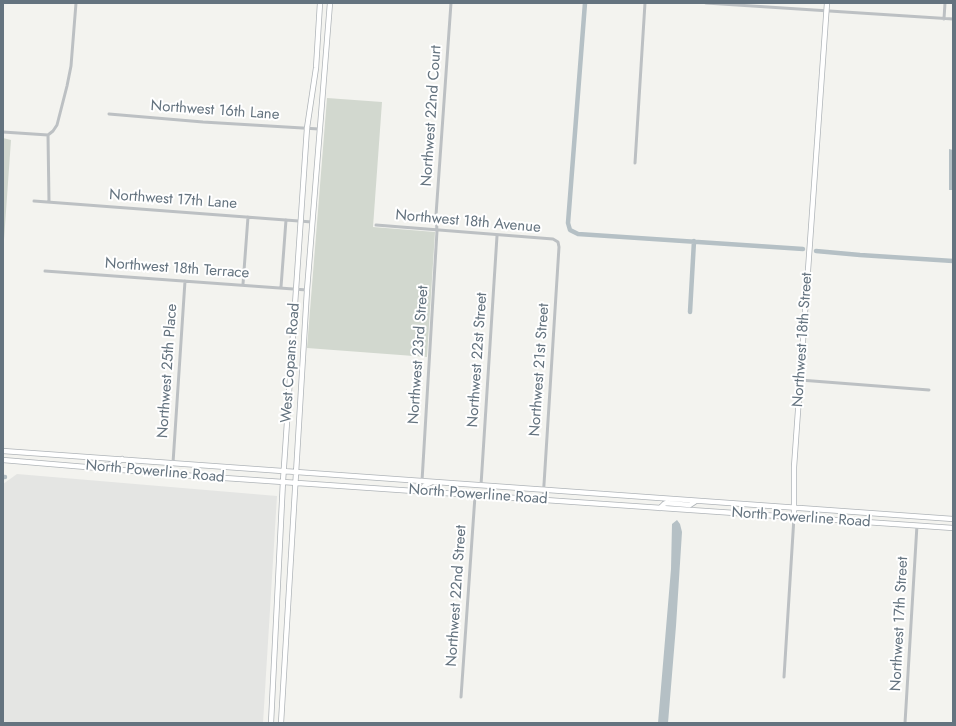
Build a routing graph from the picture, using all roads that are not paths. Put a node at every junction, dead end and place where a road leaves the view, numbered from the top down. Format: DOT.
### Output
graph roads {
  1 [pos="76,3"];
  2 [pos="320,3"];
  3 [pos="330,3"];
  4 [pos="452,3"];
  5 [pos="645,3"];
  6 [pos="706,3"];
  7 [pos="709,3"];
  8 [pos="827,3"];
  9 [pos="945,3"];
  10 [pos="826,12"];
  11 [pos="944,19"];
  12 [pos="953,19"];
  13 [pos="109,114"];
  14 [pos="307,128"];
  15 [pos="319,130"];
  16 [pos="3,132"];
  17 [pos="48,135"];
  18 [pos="635,163"];
  19 [pos="34,201"];
  20 [pos="49,202"];
  21 [pos="248,217"];
  22 [pos="286,220"];
  23 [pos="301,221"];
  24 [pos="312,222"];
  25 [pos="376,225"];
  26 [pos="438,231"];
  27 [pos="498,236"];
  28 [pos="558,242"];
  29 [pos="45,270"];
  30 [pos="185,281"];
  31 [pos="243,284"];
  32 [pos="281,287"];
  33 [pos="296,289"];
  34 [pos="307,290"];
  35 [pos="800,380"];
  36 [pos="929,390"];
  37 [pos="3,451"];
  38 [pos="122,459"];
  39 [pos="3,460"];
  40 [pos="173,463"];
  41 [pos="98,467"];
  42 [pos="284,470"];
  43 [pos="296,472"];
  44 [pos="284,481"];
  45 [pos="422,481"];
  46 [pos="433,482"];
  47 [pos="295,483"];
  48 [pos="481,485"];
  49 [pos="543,490"];
  50 [pos="421,492"];
  51 [pos="475,496"];
  52 [pos="542,500"];
  53 [pos="696,501"];
  54 [pos="660,508"];
  55 [pos="794,508"];
  56 [pos="919,516"];
  57 [pos="932,517"];
  58 [pos="794,518"];
  59 [pos="953,519"];
  60 [pos="905,524"];
  61 [pos="917,525"];
  62 [pos="953,528"];
  63 [pos="784,677"];
  64 [pos="461,697"];
  65 [pos="271,723"];
  66 [pos="281,723"];
  67 [pos="905,723"];
  1 -- 17 [label="street"];
  2 -- 14 [label="main road, West Copans Road"];
  3 -- 15 [label="main road, West Copans Road"];
  4 -- 26 [label="street, Northwest 22nd Court"];
  5 -- 18 [label="street"];
  6 -- 7 [label="street"];
  7 -- 10 [label="street"];
  8 -- 10 [label="main road, Northwest 18th Street"];
  9 -- 11 [label="street"];
  10 -- 11 [label="street"];
  10 -- 35 [label="main road, Northwest 18th Street"];
  11 -- 12 [label="street"];
  13 -- 14 [label="street, Northwest 16th Lane"];
  14 -- 15 [label="street, Northwest 16th Lane"];
  14 -- 23 [label="main road, West Copans Road"];
  15 -- 24 [label="main road, West Copans Road"];
  16 -- 17 [label="street"];
  17 -- 20 [label="street"];
  19 -- 20 [label="street, Northwest 17th Lane"];
  20 -- 21 [label="street, Northwest 17th Lane"];
  21 -- 22 [label="street, Northwest 17th Lane"];
  21 -- 31 [label="street"];
  22 -- 23 [label="street, Northwest 17th Lane"];
  22 -- 32 [label="street"];
  23 -- 24 [label="street, Northwest 17th Lane"];
  23 -- 33 [label="main road, West Copans Road"];
  24 -- 34 [label="main road, West Copans Road"];
  25 -- 26 [label="street, Northwest 18th Avenue"];
  26 -- 27 [label="street, Northwest 18th Avenue"];
  26 -- 45 [label="street, Northwest 23rd Street"];
  27 -- 28 [label="street, Northwest 18th Avenue"];
  27 -- 48 [label="street, Northwest 22st Street"];
  28 -- 49 [label="street, Northwest 21st Street"];
  29 -- 30 [label="street, Northwest 18th Terrace"];
  30 -- 31 [label="street, Northwest 18th Terrace"];
  30 -- 40 [label="street, Northwest 25th Place"];
  31 -- 32 [label="street, Northwest 18th Terrace"];
  32 -- 33 [label="street, Northwest 18th Terrace"];
  33 -- 34 [label="street, Northwest 18th Terrace"];
  33 -- 42 [label="main road, West Copans Road"];
  34 -- 43 [label="main road, West Copans Road"];
  35 -- 36 [label="street"];
  35 -- 55 [label="main road, Northwest 18th Street"];
  37 -- 38 [label="main road, North Powerline Road"];
  38 -- 40 [label="main road, North Powerline Road"];
  38 -- 41 [label="main road"];
  39 -- 41 [label="main road, North Powerline Road"];
  40 -- 42 [label="main road, North Powerline Road"];
  41 -- 44 [label="main road, North Powerline Road"];
  42 -- 43 [label="main road, North Powerline Road"];
  42 -- 44 [label="main road, West Copans Road"];
  43 -- 45 [label="main road, North Powerline Road"];
  43 -- 47 [label="main road, West Copans Road"];
  44 -- 47 [label="main road, North Powerline Road"];
  44 -- 65 [label="main road, West Copans Road"];
  45 -- 46 [label="main road, North Powerline Road"];
  46 -- 48 [label="main road, North Powerline Road"];
  46 -- 50 [label="main road"];
  47 -- 50 [label="main road, North Powerline Road"];
  47 -- 66 [label="main road, West Copans Road"];
  48 -- 49 [label="main road, North Powerline Road"];
  49 -- 52 [label="street, Northwest 21st Street"];
  49 -- 53 [label="main road, North Powerline Road"];
  50 -- 51 [label="main road, North Powerline Road"];
  51 -- 52 [label="main road, North Powerline Road"];
  51 -- 64 [label="street, Northwest 22nd Street"];
  52 -- 54 [label="main road, North Powerline Road"];
  53 -- 54 [label="main road"];
  53 -- 55 [label="main road, North Powerline Road"];
  54 -- 58 [label="main road, North Powerline Road"];
  55 -- 56 [label="main road, North Powerline Road"];
  55 -- 58 [label="main road, Northwest 18th Street"];
  56 -- 57 [label="main road, North Powerline Road"];
  56 -- 60 [label="main road"];
  57 -- 59 [label="main road, North Powerline Road"];
  57 -- 61 [label="main road"];
  58 -- 60 [label="main road, North Powerline Road"];
  58 -- 63 [label="street, Northwest 18th Street"];
  60 -- 61 [label="main road, North Powerline Road"];
  61 -- 62 [label="main road, North Powerline Road"];
  61 -- 67 [label="street, Northwest 17th Street"];
}
